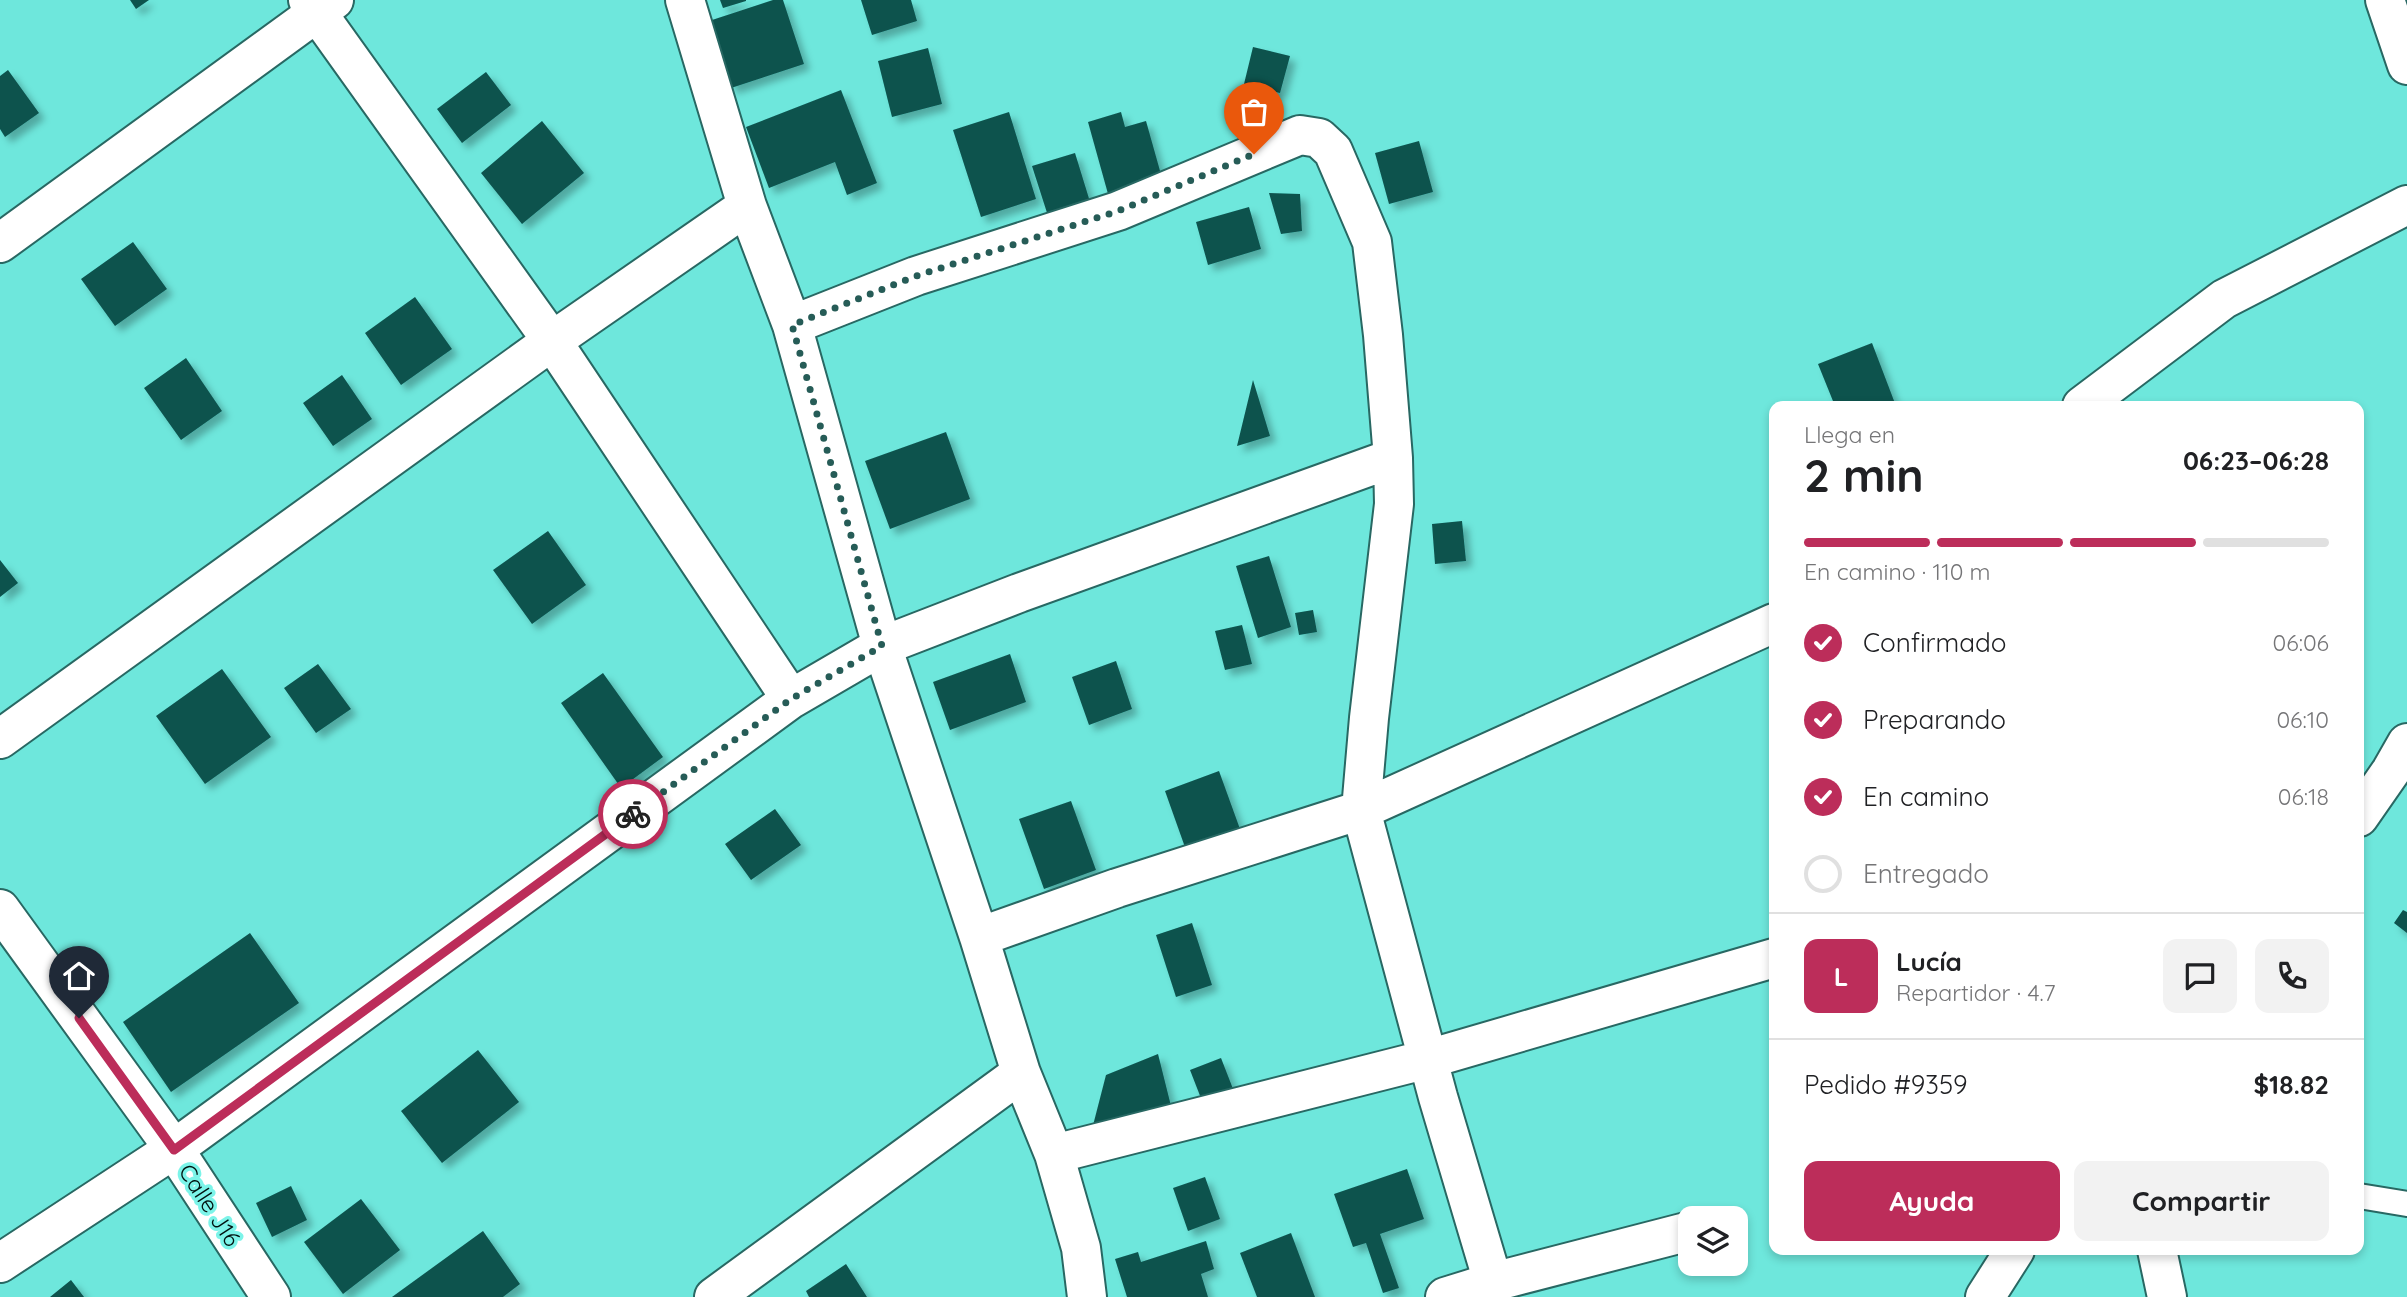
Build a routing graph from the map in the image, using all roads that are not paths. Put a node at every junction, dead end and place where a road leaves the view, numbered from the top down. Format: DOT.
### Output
graph roads {
  1 [pos="685,0"];
  2 [pos="2385,0"];
  3 [pos="320,4"];
  4 [pos="2407,65"];
  5 [pos="2407,205"];
  6 [pos="747,206"];
  7 [pos="0,243"];
  8 [pos="792,325"];
  9 [pos="552,341"];
  10 [pos="2089,401"];
  11 [pos="1393,458"];
  12 [pos="1769,624"];
  13 [pos="882,646"];
  14 [pos="791,699"];
  15 [pos="0,739"];
  16 [pos="2386,760"];
  17 [pos="2364,806"];
  18 [pos="1362,810"];
  19 [pos="0,909"];
  20 [pos="979,937"];
  21 [pos="1769,959"];
  22 [pos="1428,1059"];
  23 [pos="1021,1073"];
  24 [pos="174,1150"];
  25 [pos="1054,1154"];
  26 [pos="2364,1197"];
  27 [pos="2407,1204"];
  28 [pos="1678,1235"];
  29 [pos="2012,1255"];
  30 [pos="2158,1255"];
  31 [pos="0,1263"];
  32 [pos="1493,1289"];
  33 [pos="271,1297"];
  34 [pos="713,1297"];
  35 [pos="1087,1297"];
  36 [pos="1445,1297"];
  37 [pos="1985,1297"];
  38 [pos="2167,1297"];
  1 -- 6 [label="street"];
  2 -- 4 [label="street"];
  3 -- 7 [label="street"];
  3 -- 9 [label="street"];
  5 -- 10 [label="street"];
  6 -- 8 [label="street"];
  6 -- 9 [label="street"];
  8 -- 11 [label="street"];
  8 -- 13 [label="street"];
  9 -- 14 [label="street"];
  9 -- 15 [label="street"];
  11 -- 13 [label="street"];
  11 -- 18 [label="street"];
  12 -- 18 [label="street"];
  13 -- 14 [label="street"];
  13 -- 20 [label="street"];
  14 -- 24 [label="street"];
  16 -- 17 [label="street"];
  18 -- 20 [label="street"];
  18 -- 22 [label="street"];
  19 -- 24 [label="street, Calle J16"];
  20 -- 23 [label="street"];
  21 -- 22 [label="street"];
  22 -- 25 [label="street"];
  22 -- 32 [label="street"];
  23 -- 25 [label="street"];
  23 -- 34 [label="street"];
  24 -- 31 [label="street"];
  24 -- 33 [label="street, Calle J16"];
  25 -- 35 [label="street"];
  26 -- 27 [label="lane"];
  28 -- 32 [label="street"];
  29 -- 37 [label="street"];
  30 -- 38 [label="street"];
  32 -- 36 [label="street"];
}
